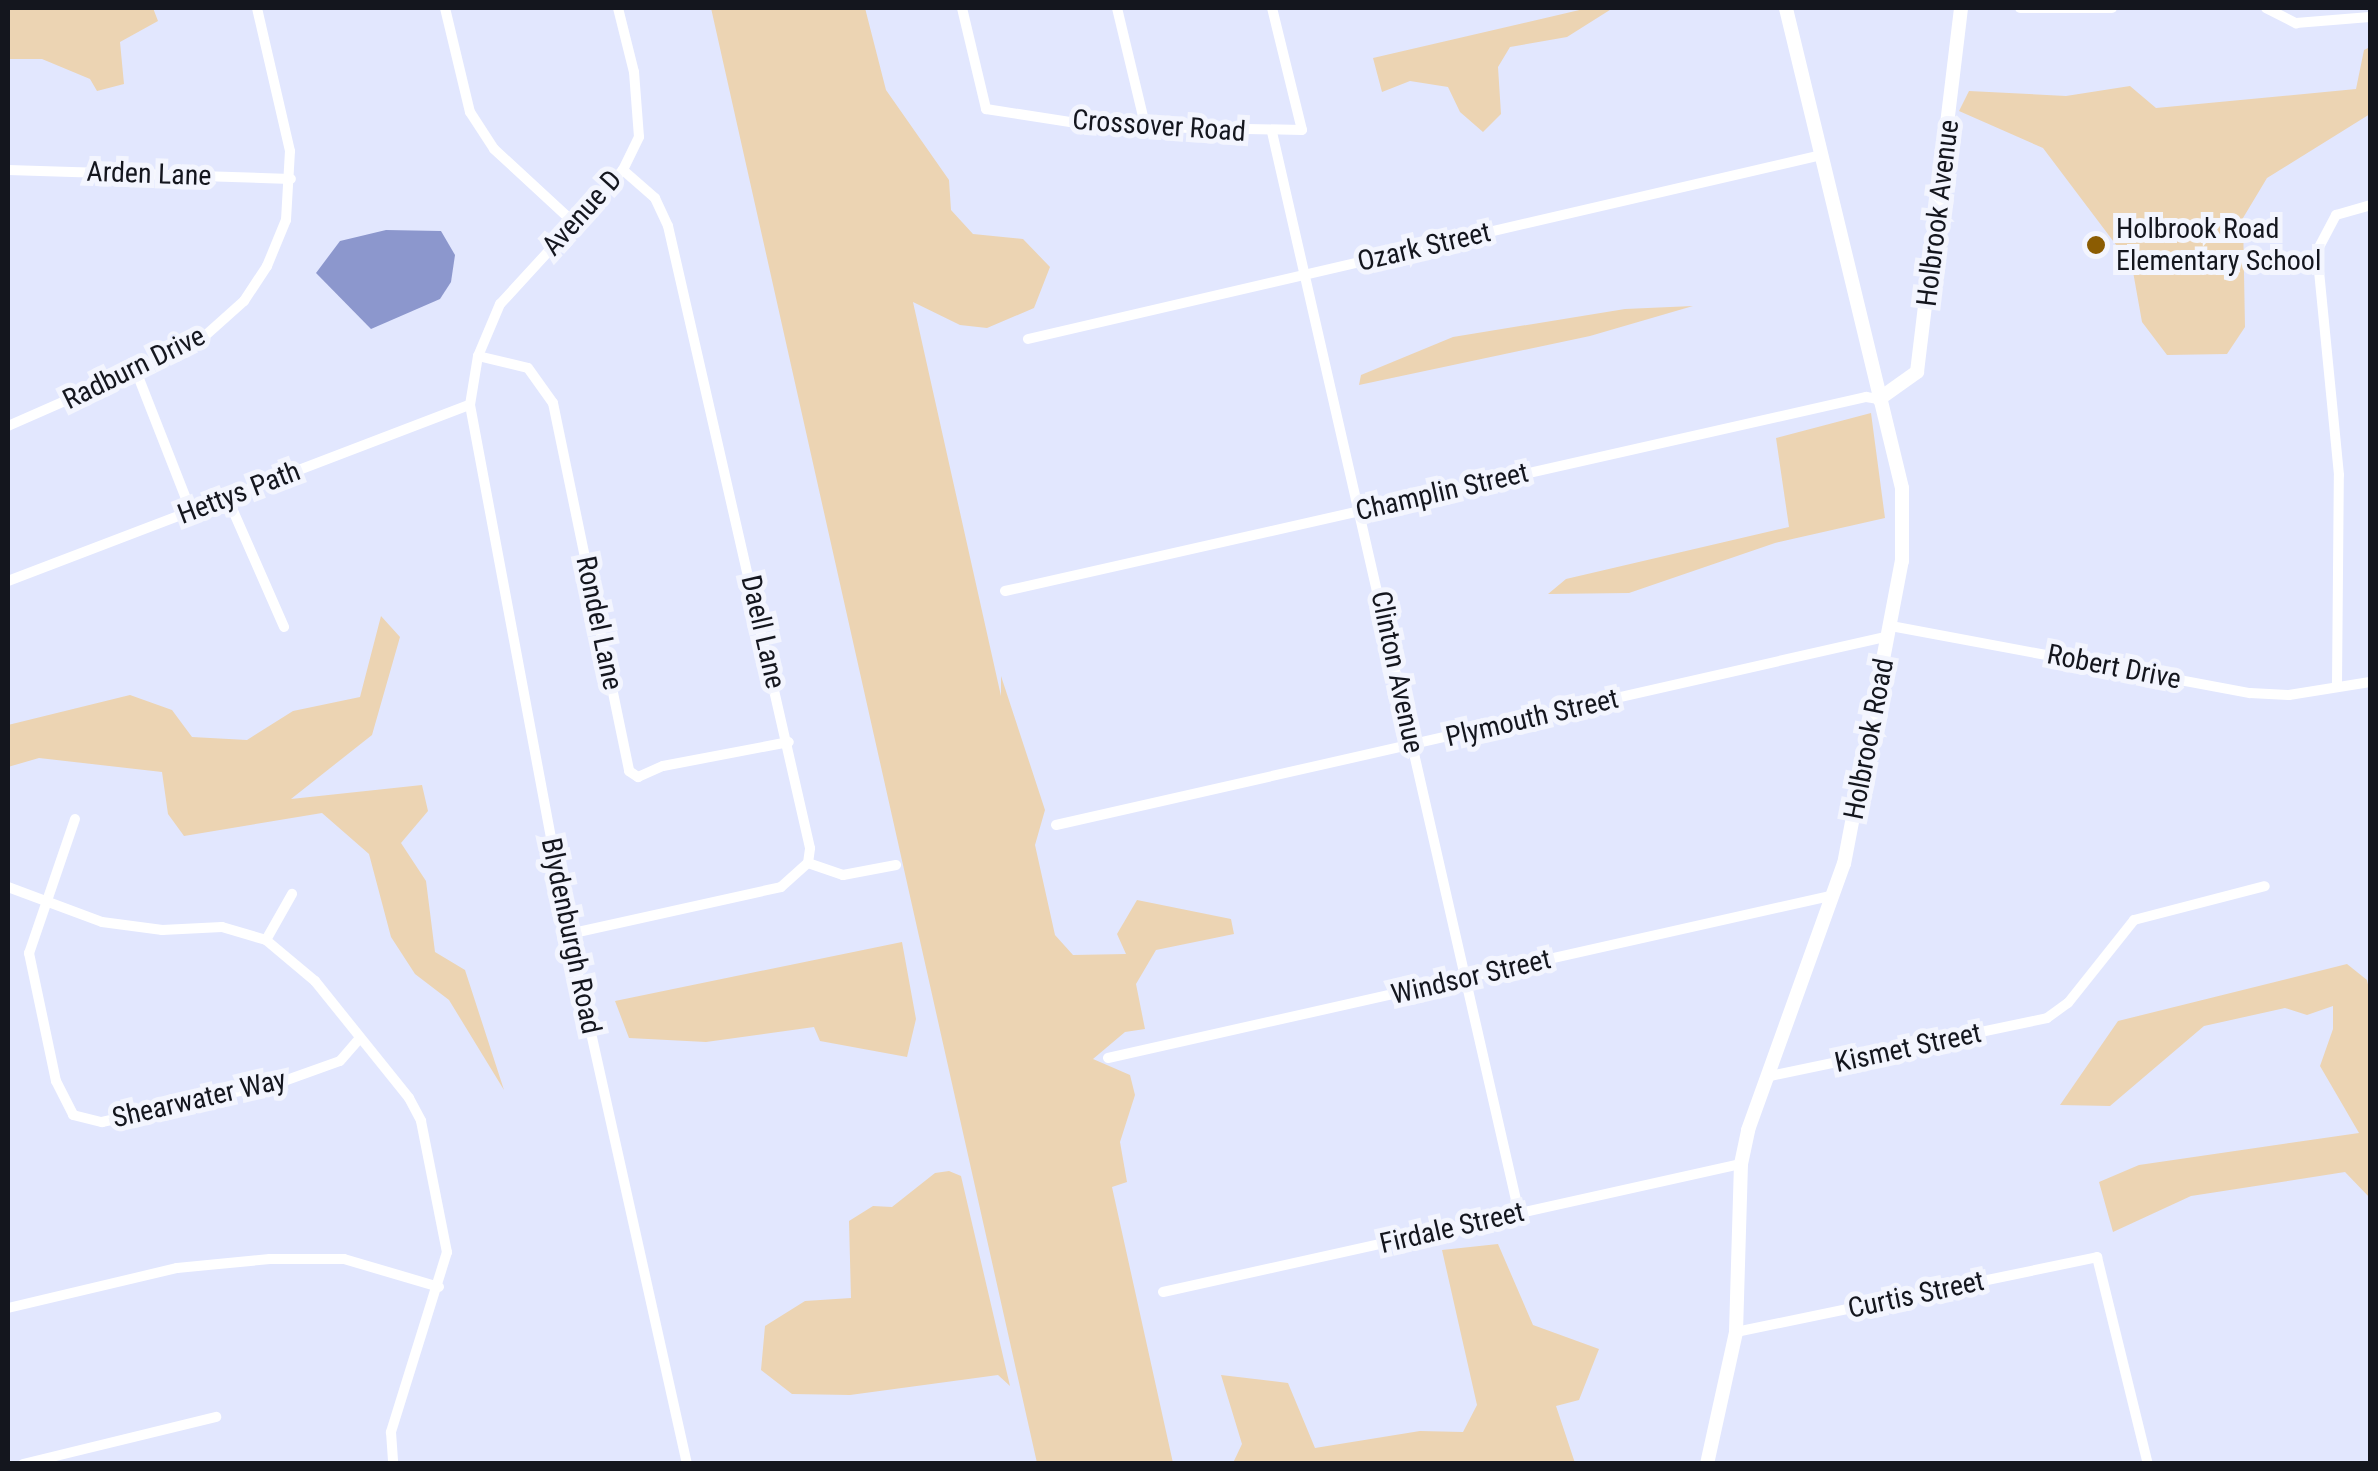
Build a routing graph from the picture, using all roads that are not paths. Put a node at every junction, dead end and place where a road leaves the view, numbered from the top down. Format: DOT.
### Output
graph roads {
  1 [pos="257,8"];
  2 [pos="445,8"];
  3 [pos="618,8"];
  4 [pos="962,8"];
  5 [pos="1117,8"];
  6 [pos="1272,8"];
  7 [pos="1786,8"];
  8 [pos="1961,8"];
  9 [pos="2020,8"];
  10 [pos="2112,8"];
  11 [pos="2266,8"];
  12 [pos="2370,17"];
  13 [pos="1146,129"];
  14 [pos="1272,132"];
  15 [pos="1821,155"];
  16 [pos="8,170"];
  17 [pos="623,170"];
  18 [pos="291,179"];
  19 [pos="2370,205"];
  20 [pos="573,222"];
  21 [pos="1307,274"];
  22 [pos="1028,338"];
  23 [pos="478,356"];
  24 [pos="136,372"];
  25 [pos="1879,399"];
  26 [pos="470,405"];
  27 [pos="8,426"];
  28 [pos="227,497"];
  29 [pos="1362,510"];
  30 [pos="192,511"];
  31 [pos="8,581"];
  32 [pos="1005,591"];
  33 [pos="284,627"];
  34 [pos="1891,631"];
  35 [pos="2370,682"];
  36 [pos="2337,684"];
  37 [pos="789,742"];
  38 [pos="1413,746"];
  39 [pos="75,819"];
  40 [pos="1056,825"];
  41 [pos="808,862"];
  42 [pos="896,865"];
  43 [pos="8,886"];
  44 [pos="2265,886"];
  45 [pos="292,894"];
  46 [pos="1834,895"];
  47 [pos="42,901"];
  48 [pos="568,934"];
  49 [pos="266,940"];
  50 [pos="1469,978"];
  51 [pos="358,1040"];
  52 [pos="1108,1058"];
  53 [pos="1770,1076"];
  54 [pos="1741,1164"];
  55 [pos="1519,1213"];
  56 [pos="439,1286"];
  57 [pos="1163,1292"];
  58 [pos="8,1308"];
  59 [pos="1736,1332"];
  60 [pos="216,1417"];
  61 [pos="23,1464"];
  62 [pos="392,1464"];
  63 [pos="687,1464"];
  64 [pos="1706,1464"];
  65 [pos="2148,1464"];
  1 -- 18 [label="street, Radburn Drive"];
  2 -- 20 [label="street"];
  3 -- 17 [label="street, Avenue D"];
  4 -- 13 [label="street, Crossover Road"];
  5 -- 13 [label="street"];
  6 -- 14 [label="street"];
  7 -- 15 [label="street, Holbrook Road"];
  8 -- 25 [label="street, Holbrook Avenue"];
  9 -- 10 [label="street"];
  11 -- 12 [label="street"];
  13 -- 14 [label="street, Crossover Road"];
  14 -- 21 [label="street, Clinton Avenue"];
  15 -- 21 [label="street, Ozark Street"];
  15 -- 25 [label="street, Holbrook Road"];
  16 -- 18 [label="street, Arden Lane"];
  17 -- 20 [label="street, Avenue D"];
  17 -- 37 [label="street, Daell Lane"];
  18 -- 24 [label="street, Radburn Drive"];
  19 -- 36 [label="street"];
  20 -- 23 [label="street, Avenue D"];
  21 -- 22 [label="street, Ozark Street"];
  21 -- 29 [label="street, Clinton Avenue"];
  23 -- 26 [label="street, Avenue D"];
  23 -- 37 [label="street, Rondel Lane"];
  24 -- 27 [label="street, Radburn Drive"];
  24 -- 30 [label="street"];
  25 -- 29 [label="street, Champlin Street"];
  25 -- 34 [label="street, Holbrook Road"];
  26 -- 28 [label="street, Hettys Path"];
  26 -- 48 [label="street, Blydenburgh Road"];
  28 -- 30 [label="street, Hettys Path"];
  28 -- 33 [label="street"];
  29 -- 32 [label="street, Champlin Street"];
  29 -- 38 [label="street, Clinton Avenue"];
  30 -- 31 [label="street, Hettys Path"];
  34 -- 36 [label="street, Robert Drive"];
  34 -- 38 [label="street, Plymouth Street"];
  34 -- 46 [label="street, Holbrook Road"];
  35 -- 36 [label="street, Robert Drive"];
  37 -- 41 [label="street, Daell Lane"];
  38 -- 40 [label="street, Plymouth Street"];
  38 -- 50 [label="street, Clinton Avenue"];
  39 -- 47 [label="street"];
  41 -- 42 [label="street"];
  41 -- 48 [label="street"];
  43 -- 47 [label="street"];
  44 -- 53 [label="street, Kismet Street"];
  45 -- 49 [label="street"];
  46 -- 50 [label="street, Windsor Street"];
  46 -- 53 [label="street, Holbrook Road"];
  47 -- 49 [label="street"];
  47 -- 51 [label="street, Shearwater Way"];
  48 -- 63 [label="street, Blydenburgh Road"];
  49 -- 51 [label="street"];
  50 -- 52 [label="street, Windsor Street"];
  50 -- 55 [label="street, Clinton Avenue"];
  51 -- 56 [label="street"];
  53 -- 54 [label="street, Holbrook Road"];
  54 -- 55 [label="street, Firdale Street"];
  54 -- 59 [label="street, Holbrook Road"];
  55 -- 57 [label="street, Firdale Street"];
  56 -- 58 [label="street"];
  56 -- 62 [label="street"];
  59 -- 64 [label="street, Holbrook Road"];
  59 -- 65 [label="street, Curtis Street"];
  60 -- 61 [label="street"];
}
